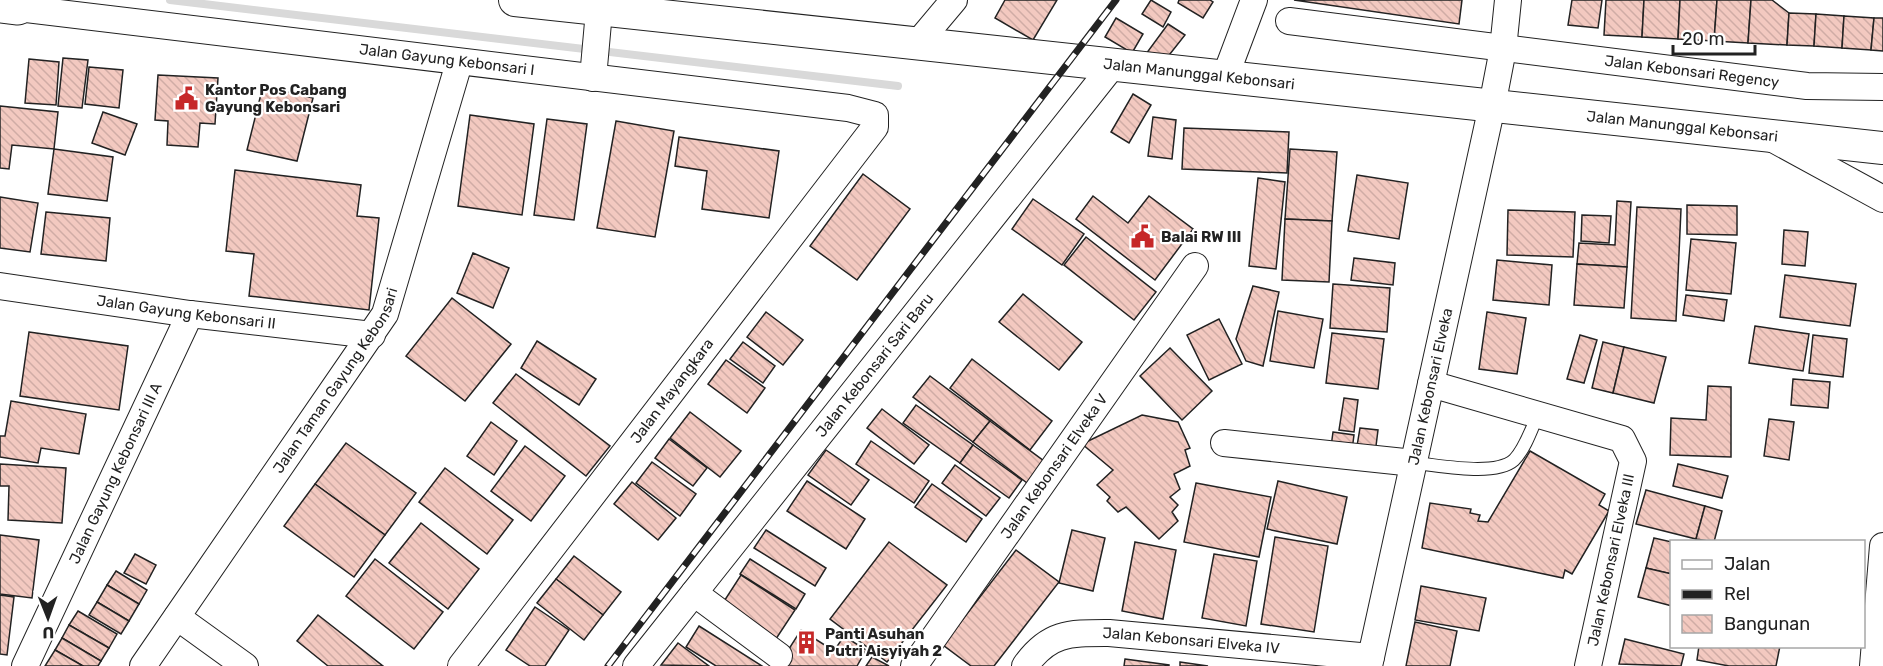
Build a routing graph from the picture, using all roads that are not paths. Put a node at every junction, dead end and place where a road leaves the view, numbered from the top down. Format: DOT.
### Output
graph roads {
  1 [pos="515,0"];
  2 [pos="954,0"];
  3 [pos="1254,0"];
  4 [pos="1508,0"];
  5 [pos="13,5"];
  6 [pos="600,5"];
  7 [pos="1289,21"];
  8 [pos="917,44"];
  9 [pos="1503,49"];
  10 [pos="594,60"];
  11 [pos="459,63"];
  12 [pos="1113,65"];
  13 [pos="1226,77"];
  14 [pos="1883,87"];
  15 [pos="1492,106"];
  16 [pos="874,115"];
  17 [pos="1767,136"];
  18 [pos="1883,148"];
  19 [pos="1883,199"];
  20 [pos="1195,266"];
  21 [pos="0,286"];
  22 [pos="190,314"];
  23 [pos="372,335"];
  24 [pos="1431,384"];
  25 [pos="1538,414"];
  26 [pos="1224,442"];
  27 [pos="1414,464"];
  28 [pos="1883,546"];
  29 [pos="1882,576"];
  30 [pos="694,593"];
  31 [pos="177,616"];
  32 [pos="779,656"];
  33 [pos="1370,662"];
  34 [pos="25,666"];
  35 [pos="143,666"];
  36 [pos="245,666"];
  37 [pos="461,666"];
  38 [pos="636,666"];
  39 [pos="914,666"];
  40 [pos="1025,666"];
  41 [pos="1588,666"];
  42 [pos="1873,666"];
  1 -- 6 [label="street, Jalan Manunggal Kebonsari"];
  2 -- 8 [label="street"];
  3 -- 13 [label="street"];
  4 -- 9 [label="street"];
  5 -- 11 [label="street, Jalan Gayung Kebonsari I"];
  6 -- 8 [label="street, Jalan Manunggal Kebonsari"];
  6 -- 10 [label="street"];
  7 -- 9 [label="street, Jalan Kebonsari Regency"];
  8 -- 12 [label="street, Jalan Manunggal Kebonsari"];
  9 -- 14 [label="street, Jalan Kebonsari Regency"];
  9 -- 15 [label="street"];
  10 -- 11 [label="street, Jalan Gayung Kebonsari I"];
  10 -- 16 [label="street, Jalan Gayung Kebonsari I"];
  11 -- 23 [label="street, Jalan Taman Gayung Kebonsari"];
  12 -- 13 [label="street, Jalan Manunggal Kebonsari"];
  12 -- 30 [label="street, Jalan Kebonsari Sari Baru"];
  13 -- 15 [label="street, Jalan Manunggal Kebonsari"];
  15 -- 17 [label="street, Jalan Manunggal Kebonsari"];
  15 -- 24 [label="street, Jalan Kebonsari Elveka"];
  16 -- 37 [label="street, Jalan Mayangkara"];
  17 -- 18 [label="street, Jalan Manunggal Kebonsari"];
  17 -- 19 [label="street"];
  20 -- 39 [label="street, Jalan Kebonsari Elveka V"];
  21 -- 22 [label="street, Jalan Gayung Kebonsari II"];
  22 -- 23 [label="street, Jalan Gayung Kebonsari II"];
  22 -- 34 [label="street, Jalan Gayung Kebonsari III A"];
  23 -- 31 [label="street, Jalan Taman Gayung Kebonsari"];
  24 -- 25 [label="street, Jalan Kebonsari Elveka III"];
  24 -- 27 [label="street, Jalan Kebonsari Elveka"];
  25 -- 27 [label="lane"];
  25 -- 41 [label="street, Jalan Kebonsari Elveka III"];
  26 -- 27 [label="street"];
  27 -- 33 [label="street, Jalan Kebonsari Elveka"];
  28 -- 29 [label="street"];
  29 -- 42 [label="street"];
  30 -- 32 [label="street"];
  30 -- 38 [label="street, Jalan Kebonsari Sari Baru"];
  31 -- 35 [label="street, Jalan Taman Gayung Kebonsari"];
  31 -- 36 [label="street"];
  33 -- 40 [label="street, Jalan Kebonsari Elveka IV"];
}
